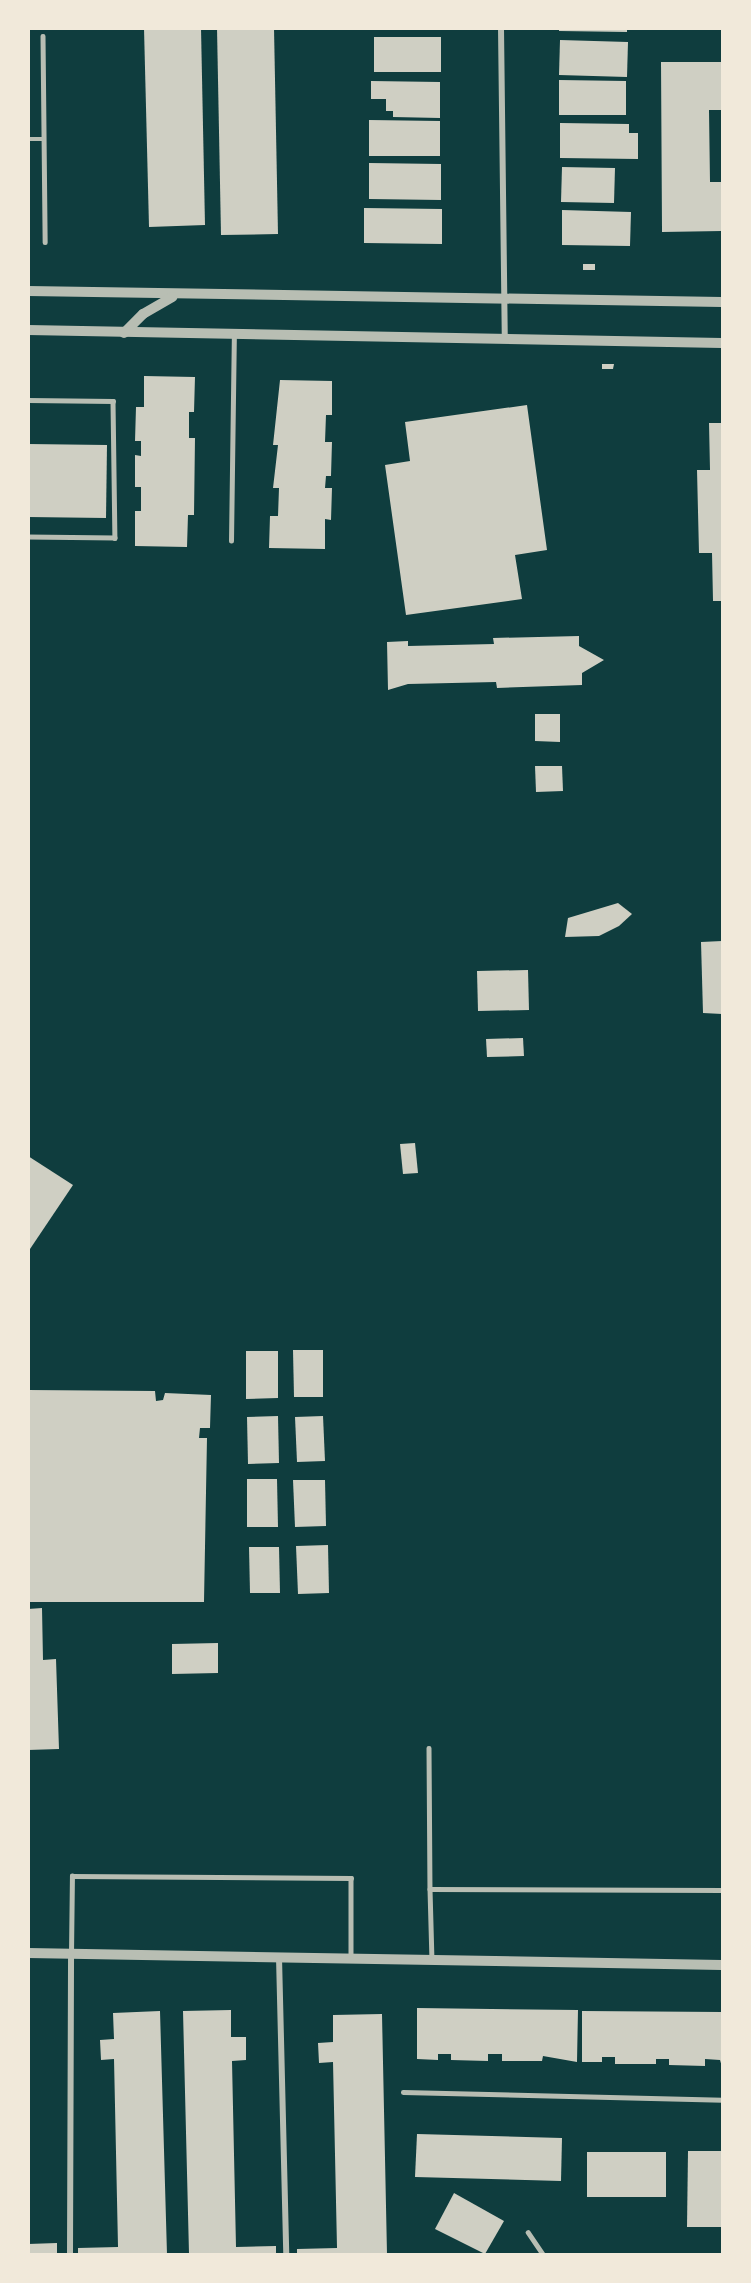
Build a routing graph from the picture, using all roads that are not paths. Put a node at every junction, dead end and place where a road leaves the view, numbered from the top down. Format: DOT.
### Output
graph roads {
  1 [pos="501,28"];
  2 [pos="43,36"];
  3 [pos="28,139"];
  4 [pos="42,139"];
  5 [pos="45,242"];
  6 [pos="28,291"];
  7 [pos="188,294"];
  8 [pos="506,297"];
  9 [pos="723,302"];
  10 [pos="28,330"];
  11 [pos="124,333"];
  12 [pos="234,336"];
  13 [pos="505,339"];
  14 [pos="723,343"];
  15 [pos="28,400"];
  16 [pos="28,537"];
  17 [pos="231,541"];
  18 [pos="429,1748"];
  19 [pos="430,1889"];
  20 [pos="723,1890"];
  21 [pos="28,1953"];
  22 [pos="71,1954"];
  23 [pos="279,1957"];
  24 [pos="351,1958"];
  25 [pos="432,1960"];
  26 [pos="723,1965"];
  27 [pos="403,2092"];
  28 [pos="723,2100"];
  29 [pos="528,2232"];
  30 [pos="70,2254"];
  31 [pos="286,2254"];
  32 [pos="543,2254"];
  1 -- 8 [label="street"];
  2 -- 4 [label="lane"];
  3 -- 4 [label="lane"];
  4 -- 5 [label="lane"];
  6 -- 7 [label="street"];
  7 -- 8 [label="street"];
  7 -- 11 [label="street"];
  8 -- 9 [label="street"];
  8 -- 13 [label="street"];
  10 -- 11 [label="street"];
  11 -- 12 [label="street"];
  12 -- 13 [label="street"];
  12 -- 17 [label="lane"];
  13 -- 14 [label="street"];
  15 -- 16 [label="lane"];
  18 -- 19 [label="lane"];
  19 -- 20 [label="lane"];
  19 -- 25 [label="lane"];
  21 -- 22 [label="street"];
  22 -- 23 [label="street"];
  22 -- 24 [label="lane"];
  22 -- 30 [label="street"];
  23 -- 24 [label="street"];
  23 -- 31 [label="street"];
  24 -- 25 [label="street"];
  25 -- 26 [label="street"];
  27 -- 28 [label="lane"];
  29 -- 32 [label="lane"];
}
